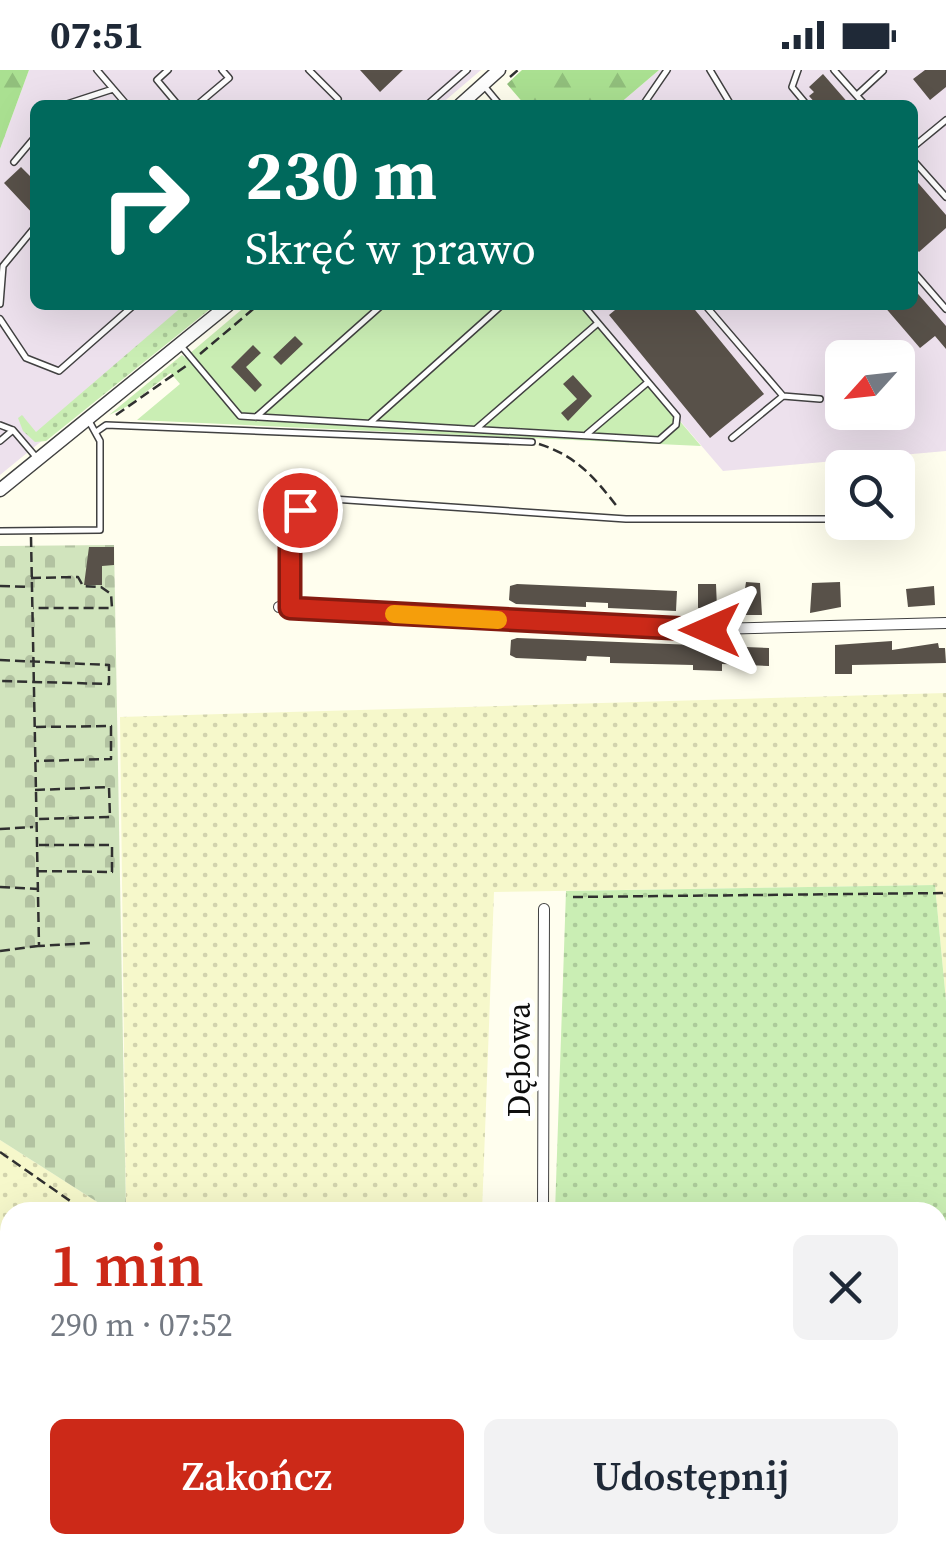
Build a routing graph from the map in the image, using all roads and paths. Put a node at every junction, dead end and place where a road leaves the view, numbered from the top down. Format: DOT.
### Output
graph roads {
  1 [pos="96,70"];
  2 [pos="168,70"];
  3 [pos="222,70"];
  4 [pos="309,70"];
  5 [pos="467,70"];
  6 [pos="499,70"];
  7 [pos="667,70"];
  8 [pos="710,70"];
  9 [pos="798,70"];
  10 [pos="834,70"];
  11 [pos="884,72"];
  12 [pos="483,85"];
  13 [pos="113,88"];
  14 [pos="857,96"];
  15 [pos="338,99"];
  16 [pos="78,100"];
  17 [pos="123,100"];
  18 [pos="174,100"];
  19 [pos="203,100"];
  20 [pos="434,100"];
  21 [pos="466,100"];
  22 [pos="496,100"];
  23 [pos="646,100"];
  24 [pos="728,100"];
  25 [pos="804,100"];
  26 [pos="861,100"];
  27 [pos="946,120"];
  28 [pos="30,142"];
  29 [pos="918,143"];
  30 [pos="14,162"];
  31 [pos="918,166"];
  32 [pos="946,197"];
  33 [pos="30,233"];
  34 [pos="918,277"];
  35 [pos="0,304"];
  36 [pos="946,309"];
  37 [pos="128,310"];
  38 [pos="222,310"];
  39 [pos="252,310"];
  40 [pos="376,310"];
  41 [pos="496,310"];
  42 [pos="588,310"];
  43 [pos="708,310"];
  44 [pos="0,319"];
  45 [pos="598,323"];
  46 [pos="179,344"];
  47 [pos="192,361"];
  48 [pos="648,382"];
  49 [pos="783,396"];
  50 [pos="820,400"];
  51 [pos="254,419"];
  52 [pos="368,424"];
  53 [pos="0,425"];
  54 [pos="92,427"];
  55 [pos="13,430"];
  56 [pos="474,430"];
  57 [pos="585,436"];
  58 [pos="732,438"];
  59 [pos="0,441"];
  60 [pos="532,442"];
  61 [pos="38,459"];
  62 [pos="0,490"];
  63 [pos="626,518"];
  64 [pos="825,519"];
  65 [pos="31,530"];
  66 [pos="0,531"];
  67 [pos="31,578"];
  68 [pos="0,586"];
  69 [pos="32,587"];
  70 [pos="285,607"];
  71 [pos="32,608"];
  72 [pos="946,623"];
  73 [pos="0,660"];
  74 [pos="33,663"];
  75 [pos="0,682"];
  76 [pos="33,686"];
  77 [pos="34,727"];
  78 [pos="35,761"];
  79 [pos="35,790"];
  80 [pos="36,819"];
  81 [pos="0,828"];
  82 [pos="36,828"];
  83 [pos="37,846"];
  84 [pos="37,871"];
  85 [pos="0,887"];
  86 [pos="38,889"];
  87 [pos="946,893"];
  88 [pos="572,897"];
  89 [pos="544,908"];
  90 [pos="90,943"];
  91 [pos="39,946"];
  92 [pos="0,951"];
  93 [pos="0,1152"];
  94 [pos="72,1202"];
  95 [pos="543,1202"];
  1 -- 13 [label="lane"];
  2 -- 18 [label="lane"];
  3 -- 19 [label="lane"];
  4 -- 15 [label="lane"];
  5 -- 20 [label="lane"];
  6 -- 12 [label="street"];
  7 -- 23 [label="lane"];
  8 -- 24 [label="lane"];
  9 -- 25 [label="lane"];
  10 -- 14 [label="lane"];
  11 -- 14 [label="lane"];
  12 -- 21 [label="street"];
  12 -- 22 [label="lane"];
  13 -- 16 [label="lane"];
  13 -- 17 [label="lane"];
  14 -- 26 [label="lane"];
  27 -- 29 [label="lane"];
  28 -- 30 [label="lane"];
  31 -- 32 [label="lane"];
  33 -- 35 [label="lane"];
  34 -- 36 [label="lane"];
  37 -- 44 [label="lane"];
  38 -- 46 [label="street"];
  39 -- 47 [label="path"];
  40 -- 51 [label="lane"];
  41 -- 52 [label="lane"];
  42 -- 45 [label="lane"];
  43 -- 49 [label="lane"];
  45 -- 48 [label="lane"];
  45 -- 56 [label="lane"];
  46 -- 47 [label="lane"];
  46 -- 54 [label="street"];
  47 -- 51 [label="lane"];
  47 -- 54 [label="path"];
  48 -- 57 [label="lane"];
  48 -- 57 [label="lane"];
  49 -- 50 [label="lane"];
  49 -- 58 [label="lane"];
  51 -- 52 [label="lane"];
  52 -- 56 [label="lane"];
  53 -- 55 [label="lane"];
  54 -- 60 [label="lane"];
  54 -- 61 [label="street"];
  54 -- 65 [label="lane"];
  55 -- 59 [label="lane"];
  55 -- 61 [label="lane"];
  56 -- 57 [label="lane"];
  60 -- 63 [label="path"];
  61 -- 62 [label="street"];
  63 -- 64 [label="lane"];
  63 -- 70 [label="lane"];
  65 -- 66 [label="lane"];
  65 -- 67 [label="path"];
  67 -- 69 [label="path"];
  67 -- 71 [label="path"];
  68 -- 69 [label="path"];
  69 -- 71 [label="path"];
  70 -- 72 [label="street"];
  71 -- 74 [label="path"];
  73 -- 74 [label="path"];
  74 -- 76 [label="path"];
  74 -- 76 [label="path"];
  75 -- 76 [label="path"];
  76 -- 77 [label="path"];
  77 -- 78 [label="path"];
  77 -- 78 [label="path"];
  78 -- 79 [label="path"];
  79 -- 80 [label="path"];
  79 -- 80 [label="path"];
  80 -- 82 [label="path"];
  81 -- 82 [label="path"];
  82 -- 83 [label="path"];
  83 -- 84 [label="path"];
  83 -- 84 [label="path"];
  84 -- 86 [label="path"];
  85 -- 86 [label="path"];
  86 -- 91 [label="path"];
  87 -- 88 [label="path"];
  89 -- 95 [label="street, Dębowa"];
  90 -- 91 [label="path"];
  91 -- 92 [label="path"];
  93 -- 94 [label="path"];
}
